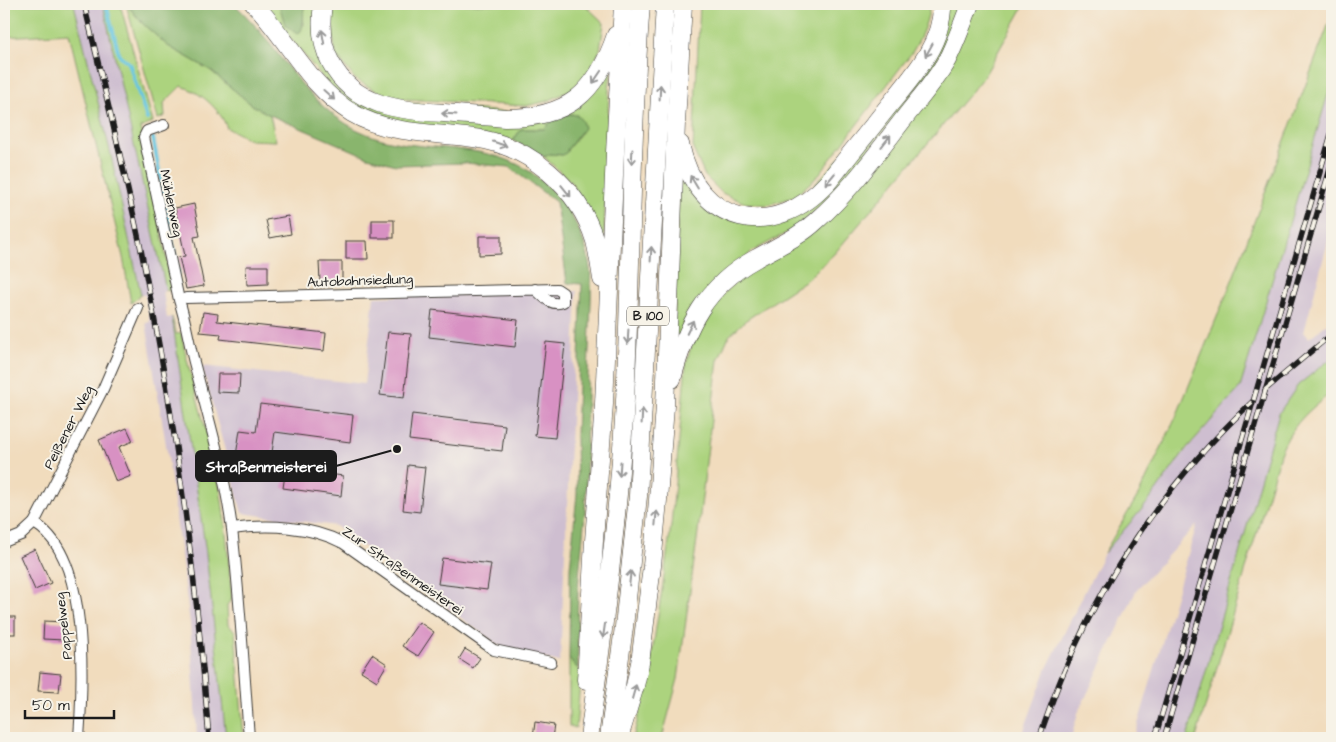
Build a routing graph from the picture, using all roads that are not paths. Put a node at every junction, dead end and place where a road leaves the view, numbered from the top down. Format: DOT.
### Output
graph roads {
  1 [pos="254,4"];
  2 [pos="323,4"];
  3 [pos="641,4"];
  4 [pos="664,4"];
  5 [pos="683,4"];
  6 [pos="942,4"];
  7 [pos="970,4"];
  8 [pos="623,10"];
  9 [pos="676,123"];
  10 [pos="164,125"];
  11 [pos="535,289"];
  12 [pos="182,299"];
  13 [pos="138,308"];
  14 [pos="608,314"];
  15 [pos="664,406"];
  16 [pos="34,523"];
  17 [pos="232,529"];
  18 [pos="4,542"];
  19 [pos="550,662"];
  20 [pos="79,738"];
  21 [pos="249,738"];
  22 [pos="585,738"];
  23 [pos="589,738"];
  24 [pos="609,738"];
  25 [pos="619,738"];
  1 -- 14 [label="highway, one-way"];
  8 -- 2 [label="highway, one-way"];
  3 -- 23 [label="highway, B 100, one-way"];
  24 -- 4 [label="highway, B 100, one-way"];
  5 -- 9 [label="highway"];
  6 -- 9 [label="highway, one-way"];
  15 -- 7 [label="highway, one-way"];
  8 -- 14 [label="highway"];
  9 -- 15 [label="highway"];
  10 -- 12 [label="street, Mühlenweg"];
  11 -- 12 [label="street, Autobahnsiedlung"];
  12 -- 17 [label="street"];
  13 -- 16 [label="street, Peißener Weg"];
  14 -- 22 [label="highway"];
  25 -- 15 [label="highway, one-way"];
  16 -- 18 [label="street, Peißener Weg"];
  16 -- 20 [label="street, Pappelweg"];
  17 -- 19 [label="street, Zur Straßenmeisterei"];
  17 -- 21 [label="street"];
}
